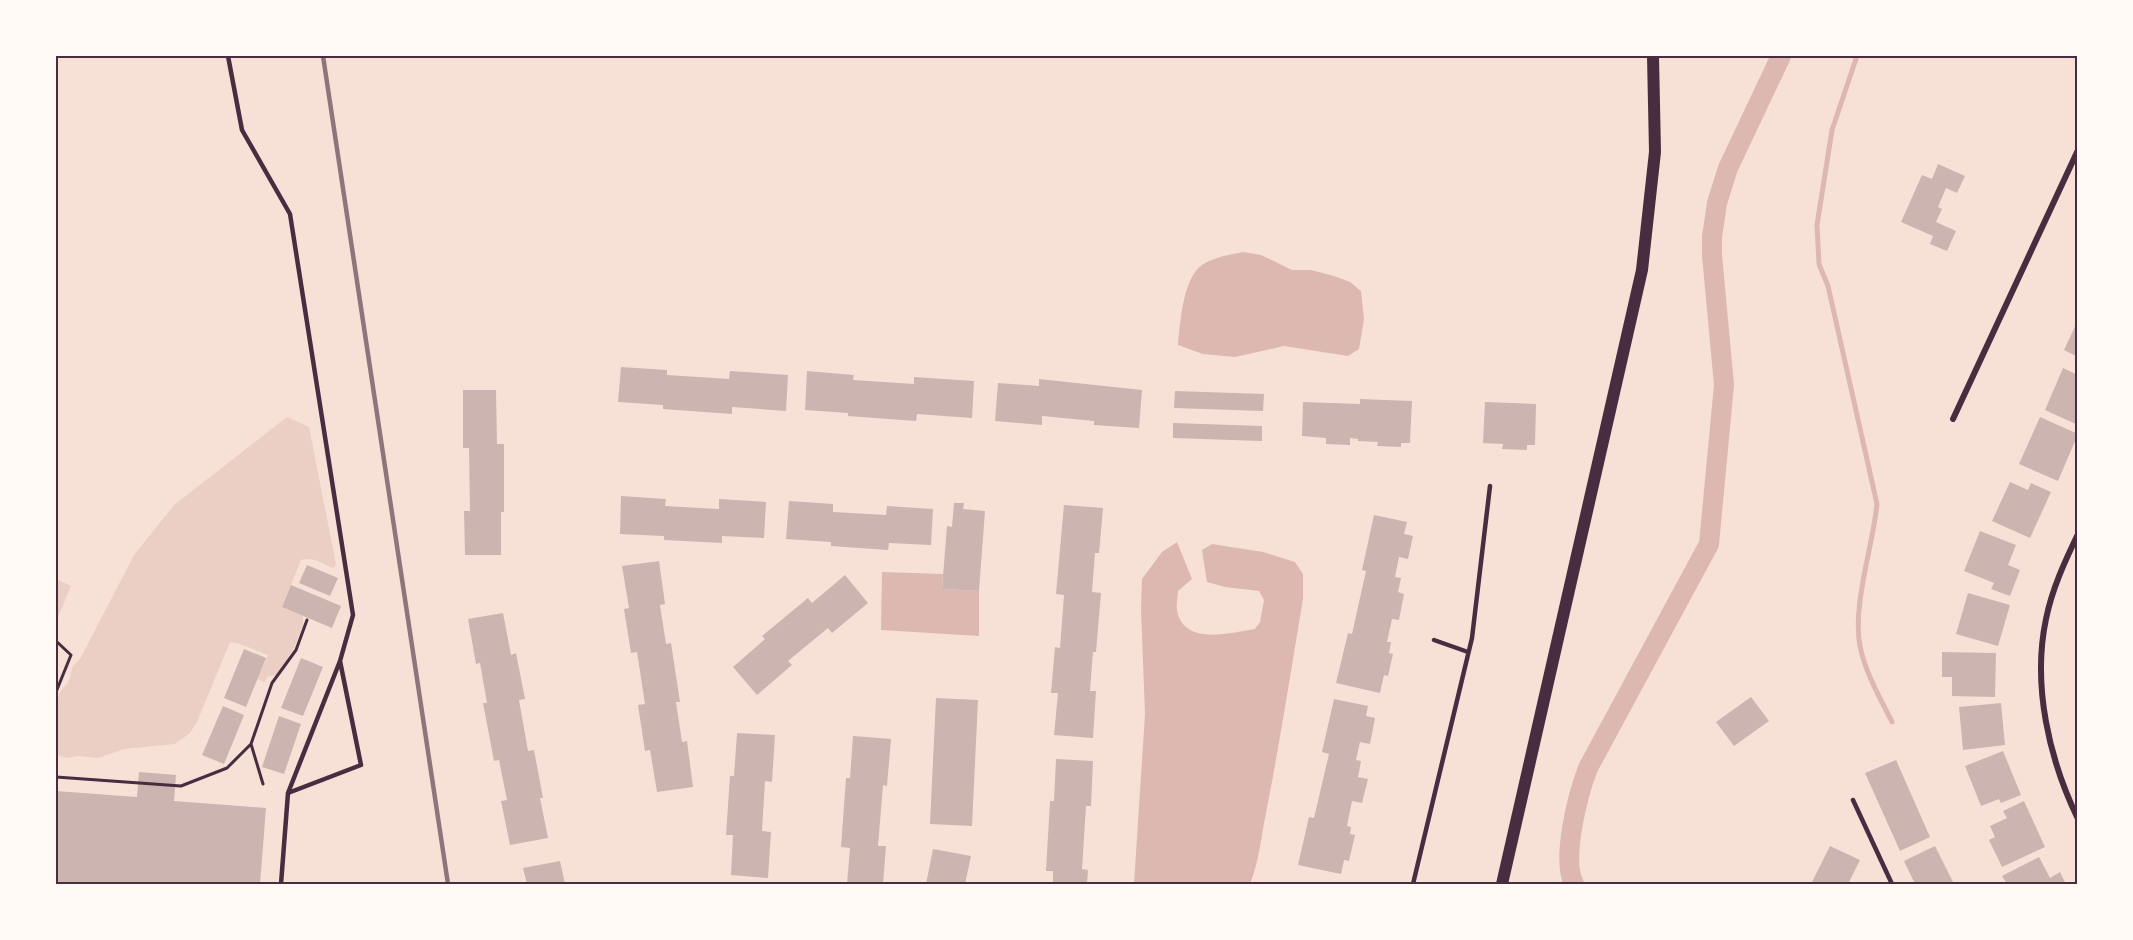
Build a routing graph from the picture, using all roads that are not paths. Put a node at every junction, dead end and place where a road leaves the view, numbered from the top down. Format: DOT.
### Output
graph roads {
  1 [pos="228,56"];
  2 [pos="1653,56"];
  3 [pos="2078,150"];
  4 [pos="1953,419"];
  5 [pos="1490,486"];
  6 [pos="2078,534"];
  7 [pos="1434,640"];
  8 [pos="1468,652"];
  9 [pos="340,661"];
  10 [pos="288,793"];
  11 [pos="1853,800"];
  12 [pos="2078,819"];
  13 [pos="281,885"];
  14 [pos="1413,885"];
  15 [pos="1502,885"];
  16 [pos="1892,885"];
  1 -- 9 [label="lane"];
  2 -- 15 [label="main road"];
  3 -- 4 [label="street"];
  5 -- 8 [label="lane"];
  6 -- 12 [label="street"];
  7 -- 8 [label="lane"];
  8 -- 14 [label="lane"];
  9 -- 10 [label="lane"];
  9 -- 10 [label="lane"];
  10 -- 13 [label="lane"];
  11 -- 16 [label="lane"];
}
